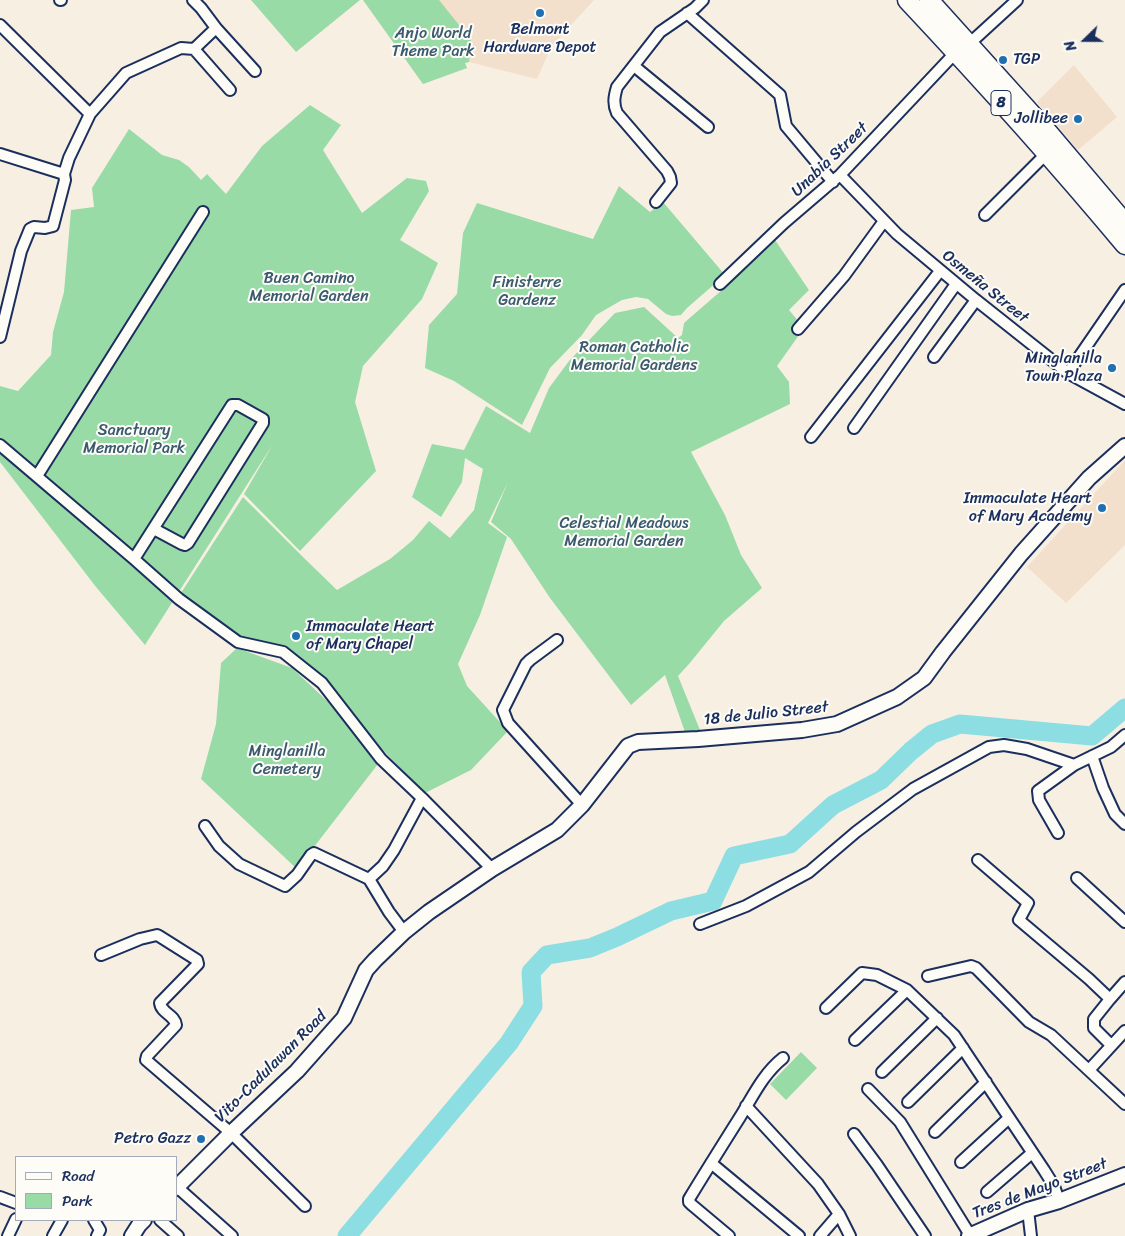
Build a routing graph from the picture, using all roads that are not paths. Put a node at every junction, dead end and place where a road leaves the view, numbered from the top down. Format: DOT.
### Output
graph roads {
  1 [pos="194,0"];
  2 [pos="704,0"];
  3 [pos="907,0"];
  4 [pos="929,0"];
  5 [pos="1017,0"];
  6 [pos="687,13"];
  7 [pos="0,25"];
  8 [pos="216,28"];
  9 [pos="962,48"];
  10 [pos="194,49"];
  11 [pos="634,66"];
  12 [pos="255,71"];
  13 [pos="230,90"];
  14 [pos="90,114"];
  15 [pos="708,127"];
  16 [pos="1047,153"];
  17 [pos="0,154"];
  18 [pos="64,174"];
  19 [pos="836,179"];
  20 [pos="656,202"];
  21 [pos="203,212"];
  22 [pos="985,215"];
  23 [pos="884,221"];
  24 [pos="1125,223"];
  25 [pos="1125,245"];
  26 [pos="940,271"];
  27 [pos="720,284"];
  28 [pos="956,284"];
  29 [pos="1125,290"];
  30 [pos="976,300"];
  31 [pos="798,329"];
  32 [pos="0,337"];
  33 [pos="934,357"];
  34 [pos="1068,373"];
  35 [pos="1125,404"];
  36 [pos="854,428"];
  37 [pos="811,437"];
  38 [pos="0,445"];
  39 [pos="1125,446"];
  40 [pos="37,476"];
  41 [pos="154,529"];
  42 [pos="134,559"];
  43 [pos="557,640"];
  44 [pos="1125,735"];
  45 [pos="1092,756"];
  46 [pos="1074,765"];
  47 [pos="422,798"];
  48 [pos="582,805"];
  49 [pos="1125,824"];
  50 [pos="205,826"];
  51 [pos="1058,834"];
  52 [pos="978,860"];
  53 [pos="492,869"];
  54 [pos="1078,878"];
  55 [pos="369,879"];
  56 [pos="1125,922"];
  57 [pos="700,924"];
  58 [pos="404,932"];
  59 [pos="101,955"];
  60 [pos="375,960"];
  61 [pos="928,976"];
  62 [pos="1125,982"];
  63 [pos="907,990"];
  64 [pos="1110,999"];
  65 [pos="826,1008"];
  66 [pos="937,1018"];
  67 [pos="1125,1030"];
  68 [pos="855,1040"];
  69 [pos="1111,1045"];
  70 [pos="963,1048"];
  71 [pos="783,1058"];
  72 [pos="1089,1070"];
  73 [pos="882,1072"];
  74 [pos="986,1082"];
  75 [pos="868,1089"];
  76 [pos="908,1102"];
  77 [pos="1125,1104"];
  78 [pos="746,1106"];
  79 [pos="1009,1118"];
  80 [pos="935,1132"];
  81 [pos="231,1133"];
  82 [pos="854,1134"];
  83 [pos="1032,1152"];
  84 [pos="961,1162"];
  85 [pos="711,1163"];
  86 [pos="1125,1175"];
  87 [pos="178,1187"];
  88 [pos="178,1189"];
  89 [pos="987,1192"];
  90 [pos="0,1197"];
  91 [pos="1059,1201"];
  92 [pos="15,1203"];
  93 [pos="305,1206"];
  94 [pos="839,1214"];
  95 [pos="1029,1215"];
  96 [pos="15,1221"];
  97 [pos="61,1221"];
  98 [pos="95,1221"];
  99 [pos="143,1221"];
  100 [pos="161,1221"];
  101 [pos="8,1236"];
  102 [pos="53,1236"];
  103 [pos="96,1236"];
  104 [pos="132,1236"];
  105 [pos="178,1236"];
  106 [pos="232,1236"];
  107 [pos="728,1236"];
  108 [pos="799,1236"];
  109 [pos="820,1236"];
  110 [pos="850,1236"];
  111 [pos="924,1236"];
  112 [pos="969,1236"];
  113 [pos="1031,1236"];
  1 -- 8 [label="street"];
  2 -- 6 [label="street"];
  3 -- 9 [label="highway, 8"];
  4 -- 9 [label="highway, 8"];
  5 -- 9 [label="street, Unabia Street"];
  6 -- 11 [label="street"];
  6 -- 19 [label="street, Osmeña Street"];
  7 -- 14 [label="street"];
  8 -- 10 [label="street"];
  8 -- 12 [label="street"];
  9 -- 16 [label="highway, 8"];
  9 -- 19 [label="street, Unabia Street"];
  9 -- 24 [label="highway, 8"];
  10 -- 13 [label="street"];
  10 -- 14 [label="street"];
  11 -- 15 [label="street"];
  11 -- 20 [label="street"];
  14 -- 18 [label="street"];
  16 -- 22 [label="street"];
  16 -- 25 [label="highway, 8"];
  17 -- 18 [label="street"];
  18 -- 32 [label="street"];
  19 -- 23 [label="street, Osmeña Street"];
  19 -- 27 [label="street, Unabia Street"];
  21 -- 40 [label="street"];
  23 -- 26 [label="street, Osmeña Street"];
  23 -- 31 [label="street"];
  26 -- 28 [label="street, Osmeña Street"];
  26 -- 37 [label="street"];
  28 -- 30 [label="street, Osmeña Street"];
  28 -- 36 [label="street"];
  29 -- 34 [label="street"];
  30 -- 33 [label="street"];
  30 -- 34 [label="street, Osmeña Street"];
  34 -- 35 [label="street, Osmeña Street"];
  38 -- 40 [label="street"];
  39 -- 48 [label="street, 18 de Julio Street"];
  40 -- 42 [label="street"];
  41 -- 41 [label="street"];
  41 -- 42 [label="street"];
  42 -- 47 [label="street"];
  43 -- 48 [label="street"];
  44 -- 45 [label="street"];
  45 -- 46 [label="street"];
  45 -- 49 [label="street"];
  46 -- 51 [label="street"];
  46 -- 57 [label="street"];
  47 -- 53 [label="street"];
  47 -- 55 [label="street"];
  48 -- 53 [label="street, 18 de Julio Street"];
  50 -- 55 [label="street"];
  52 -- 64 [label="street"];
  53 -- 58 [label="street, 18 de Julio Street"];
  54 -- 56 [label="street"];
  55 -- 58 [label="street"];
  58 -- 60 [label="street, 18 de Julio Street"];
  59 -- 81 [label="street"];
  60 -- 81 [label="street, Vito-Cadulawan Road"];
  61 -- 72 [label="street"];
  62 -- 64 [label="street"];
  63 -- 65 [label="street"];
  63 -- 66 [label="street"];
  63 -- 68 [label="street"];
  64 -- 69 [label="street"];
  66 -- 70 [label="street"];
  66 -- 73 [label="street"];
  67 -- 69 [label="street"];
  69 -- 72 [label="street"];
  70 -- 74 [label="street"];
  70 -- 76 [label="street"];
  71 -- 78 [label="street"];
  72 -- 77 [label="street"];
  74 -- 79 [label="street"];
  74 -- 80 [label="street"];
  75 -- 112 [label="street"];
  78 -- 85 [label="street"];
  78 -- 94 [label="street"];
  79 -- 83 [label="street"];
  79 -- 84 [label="street"];
  81 -- 87 [label="street, Vito-Cadulawan Road"];
  81 -- 93 [label="street"];
  82 -- 111 [label="street"];
  83 -- 89 [label="street"];
  83 -- 91 [label="street"];
  85 -- 107 [label="street"];
  85 -- 108 [label="street"];
  86 -- 91 [label="street, Tres de Mayo Street"];
  88 -- 106 [label="street"];
  90 -- 92 [label="street"];
  91 -- 95 [label="street, Tres de Mayo Street"];
  94 -- 109 [label="street"];
  94 -- 110 [label="street"];
  95 -- 112 [label="street, Tres de Mayo Street"];
  95 -- 113 [label="street"];
  96 -- 101 [label="street"];
  97 -- 102 [label="street"];
  98 -- 103 [label="street"];
  99 -- 104 [label="street"];
  100 -- 105 [label="street"];
}
